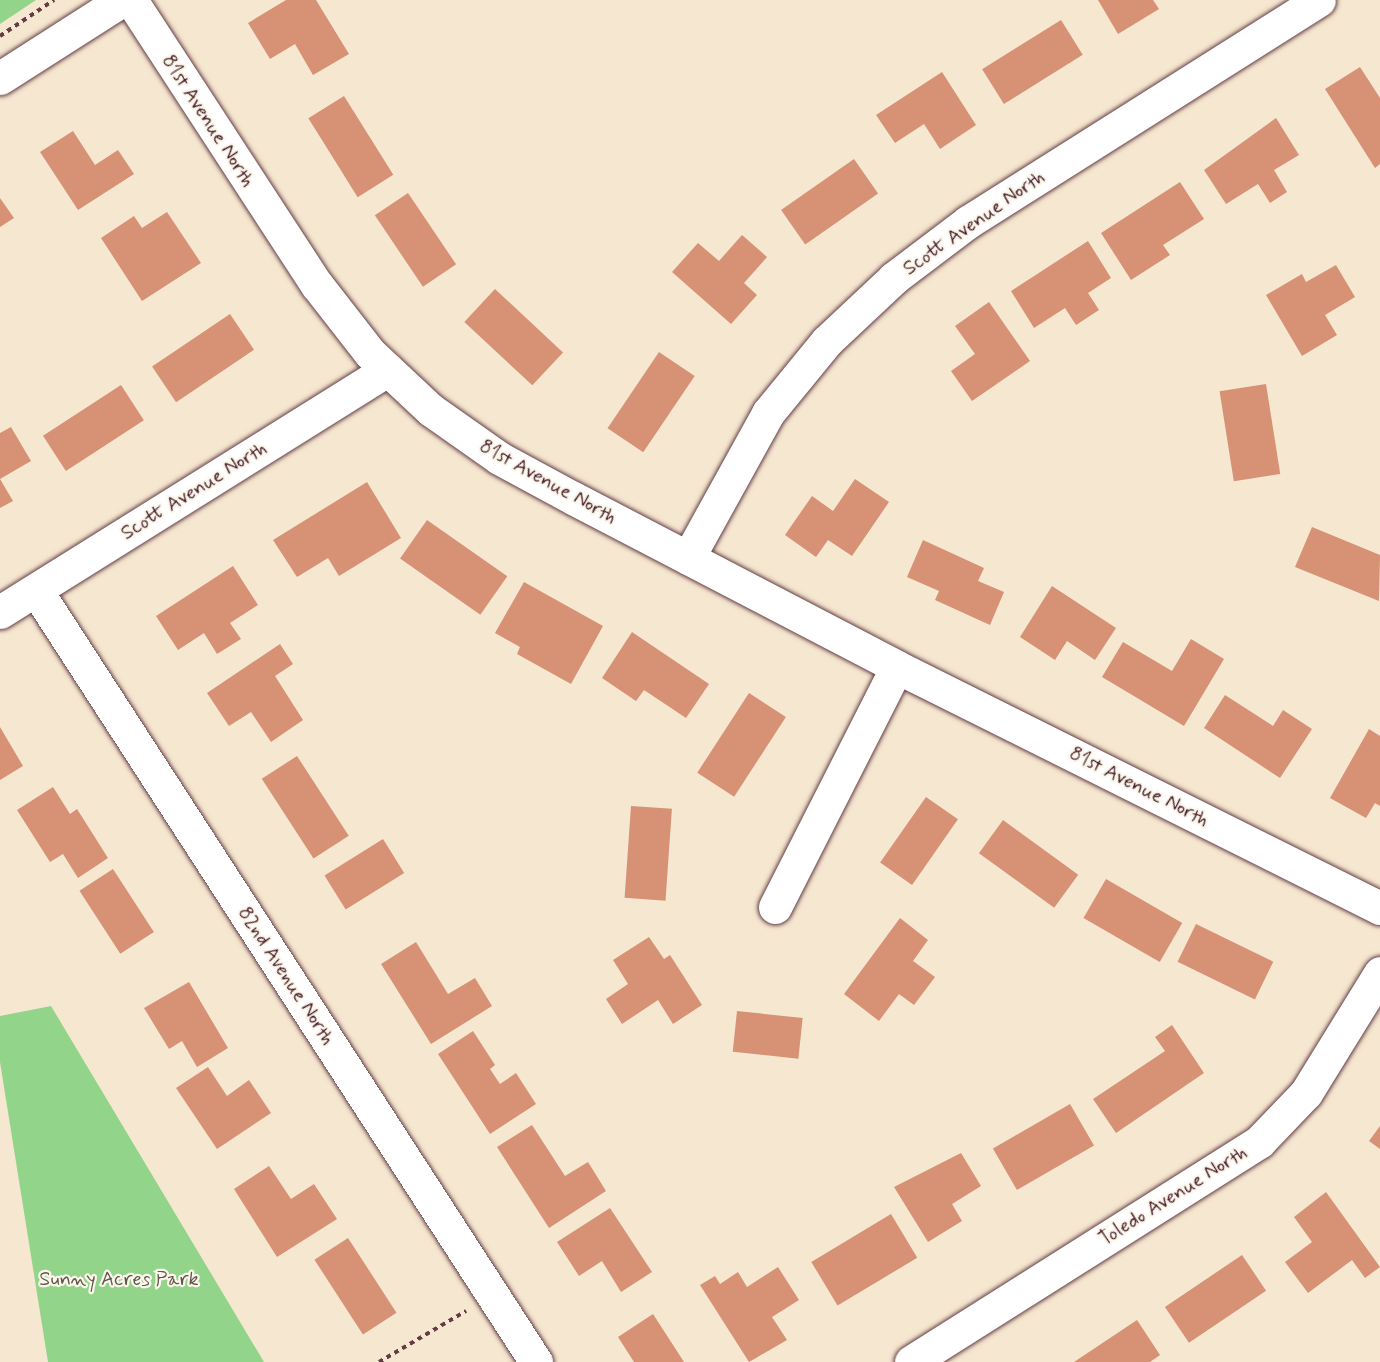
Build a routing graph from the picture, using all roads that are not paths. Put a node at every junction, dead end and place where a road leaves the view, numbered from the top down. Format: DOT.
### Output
graph roads {
  1 [pos="122,0"];
  2 [pos="131,0"];
  3 [pos="1319,0"];
  4 [pos="0,78"];
  5 [pos="388,370"];
  6 [pos="688,558"];
  7 [pos="36,590"];
  8 [pos="0,612"];
  9 [pos="897,668"];
  10 [pos="775,907"];
  11 [pos="1380,908"];
  12 [pos="1380,973"];
  13 [pos="536,1362"];
  14 [pos="911,1362"];
  1 -- 4 [label="street"];
  2 -- 5 [label="street, 81st Avenue North"];
  3 -- 6 [label="street, Scott Avenue North"];
  5 -- 6 [label="street, 81st Avenue North"];
  5 -- 7 [label="street, Scott Avenue North"];
  6 -- 9 [label="street, 81st Avenue North"];
  7 -- 8 [label="street, Scott Avenue North"];
  7 -- 13 [label="street, 82nd Avenue North"];
  9 -- 10 [label="street"];
  9 -- 11 [label="street, 81st Avenue North"];
  12 -- 14 [label="street, Toledo Avenue North"];
}
